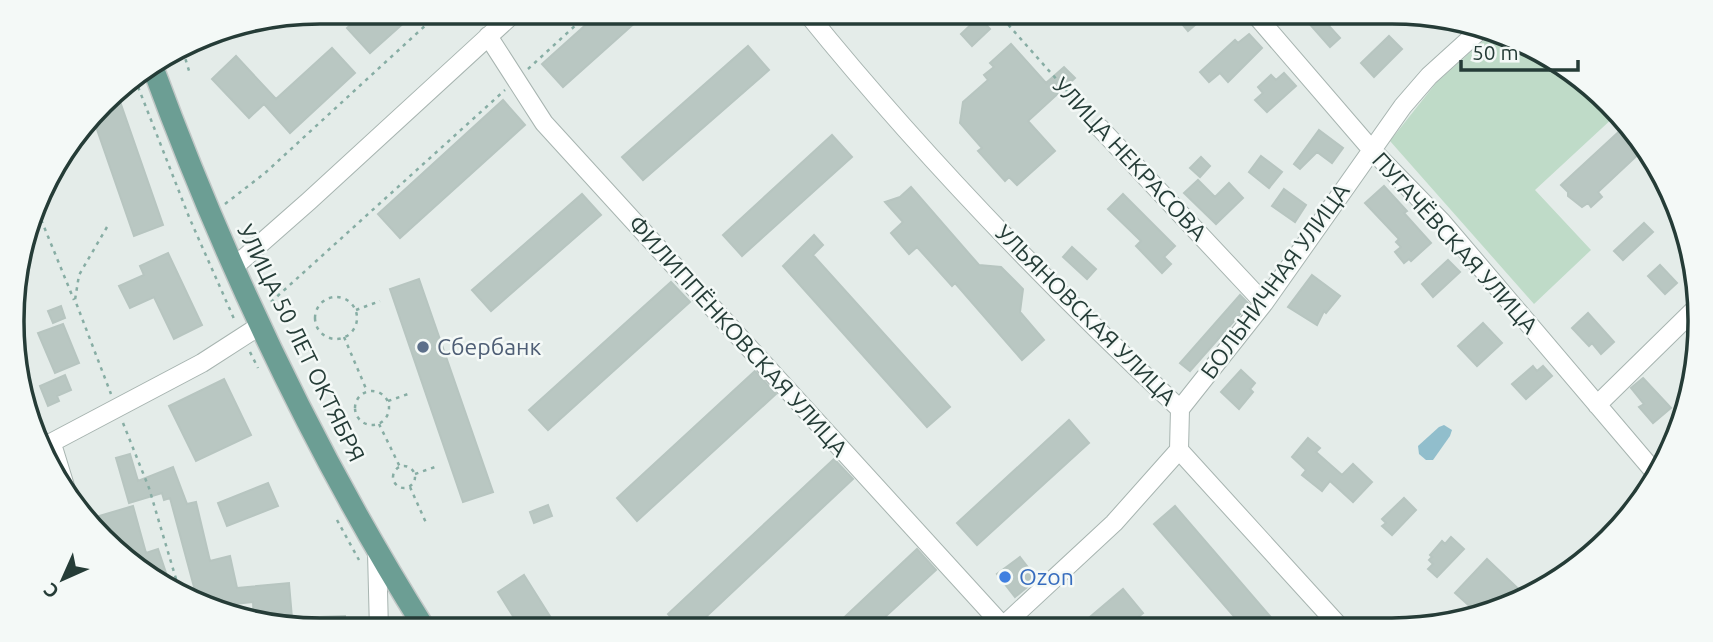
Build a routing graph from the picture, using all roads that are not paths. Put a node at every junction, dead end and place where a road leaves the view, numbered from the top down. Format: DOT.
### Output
graph roads {
  1 [pos="502,24"];
  2 [pos="816,24"];
  3 [pos="1263,24"];
  4 [pos="488,36"];
  5 [pos="1472,36"];
  6 [pos="155,75"];
  7 [pos="1100,128"];
  8 [pos="1371,149"];
  9 [pos="234,267"];
  10 [pos="1264,303"];
  11 [pos="1688,316"];
  12 [pos="259,321"];
  13 [pos="1597,405"];
  14 [pos="1180,409"];
  15 [pos="51,443"];
  16 [pos="1179,450"];
  17 [pos="1650,467"];
  18 [pos="377,552"];
  19 [pos="379,618"];
  20 [pos="418,618"];
  21 [pos="996,618"];
  22 [pos="1012,618"];
  23 [pos="1332,618"];
  1 -- 4 [label="street"];
  2 -- 14 [label="street, УЛЬЯНОВСКАЯ УЛИЦА"];
  3 -- 8 [label="street, ПУГАЧЁВСКАЯ УЛИЦА"];
  4 -- 9 [label="street"];
  4 -- 21 [label="street, ФИЛИППЁНКОВСКАЯ УЛИЦА"];
  5 -- 8 [label="street, БОЛЬНИЧНАЯ УЛИЦА"];
  6 -- 9 [label="main road, УЛИЦА 50 ЛЕТ ОКТЯБРЯ"];
  7 -- 10 [label="street, УЛИЦА НЕКРАСОВА"];
  8 -- 10 [label="street, БОЛЬНИЧНАЯ УЛИЦА"];
  8 -- 13 [label="street, ПУГАЧЁВСКАЯ УЛИЦА"];
  9 -- 12 [label="main road, УЛИЦА 50 ЛЕТ ОКТЯБРЯ"];
  10 -- 14 [label="street, БОЛЬНИЧНАЯ УЛИЦА"];
  11 -- 13 [label="street"];
  12 -- 15 [label="street"];
  12 -- 18 [label="main road, УЛИЦА 50 ЛЕТ ОКТЯБРЯ"];
  13 -- 17 [label="street, ПУГАЧЁВСКАЯ УЛИЦА"];
  14 -- 16 [label="street, УЛЬЯНОВСКАЯ УЛИЦА"];
  16 -- 22 [label="street, ФИЛИППЁНКОВСКАЯ УЛИЦА"];
  16 -- 23 [label="street"];
  18 -- 19 [label="street"];
  18 -- 20 [label="main road, УЛИЦА 50 ЛЕТ ОКТЯБРЯ"];
}
